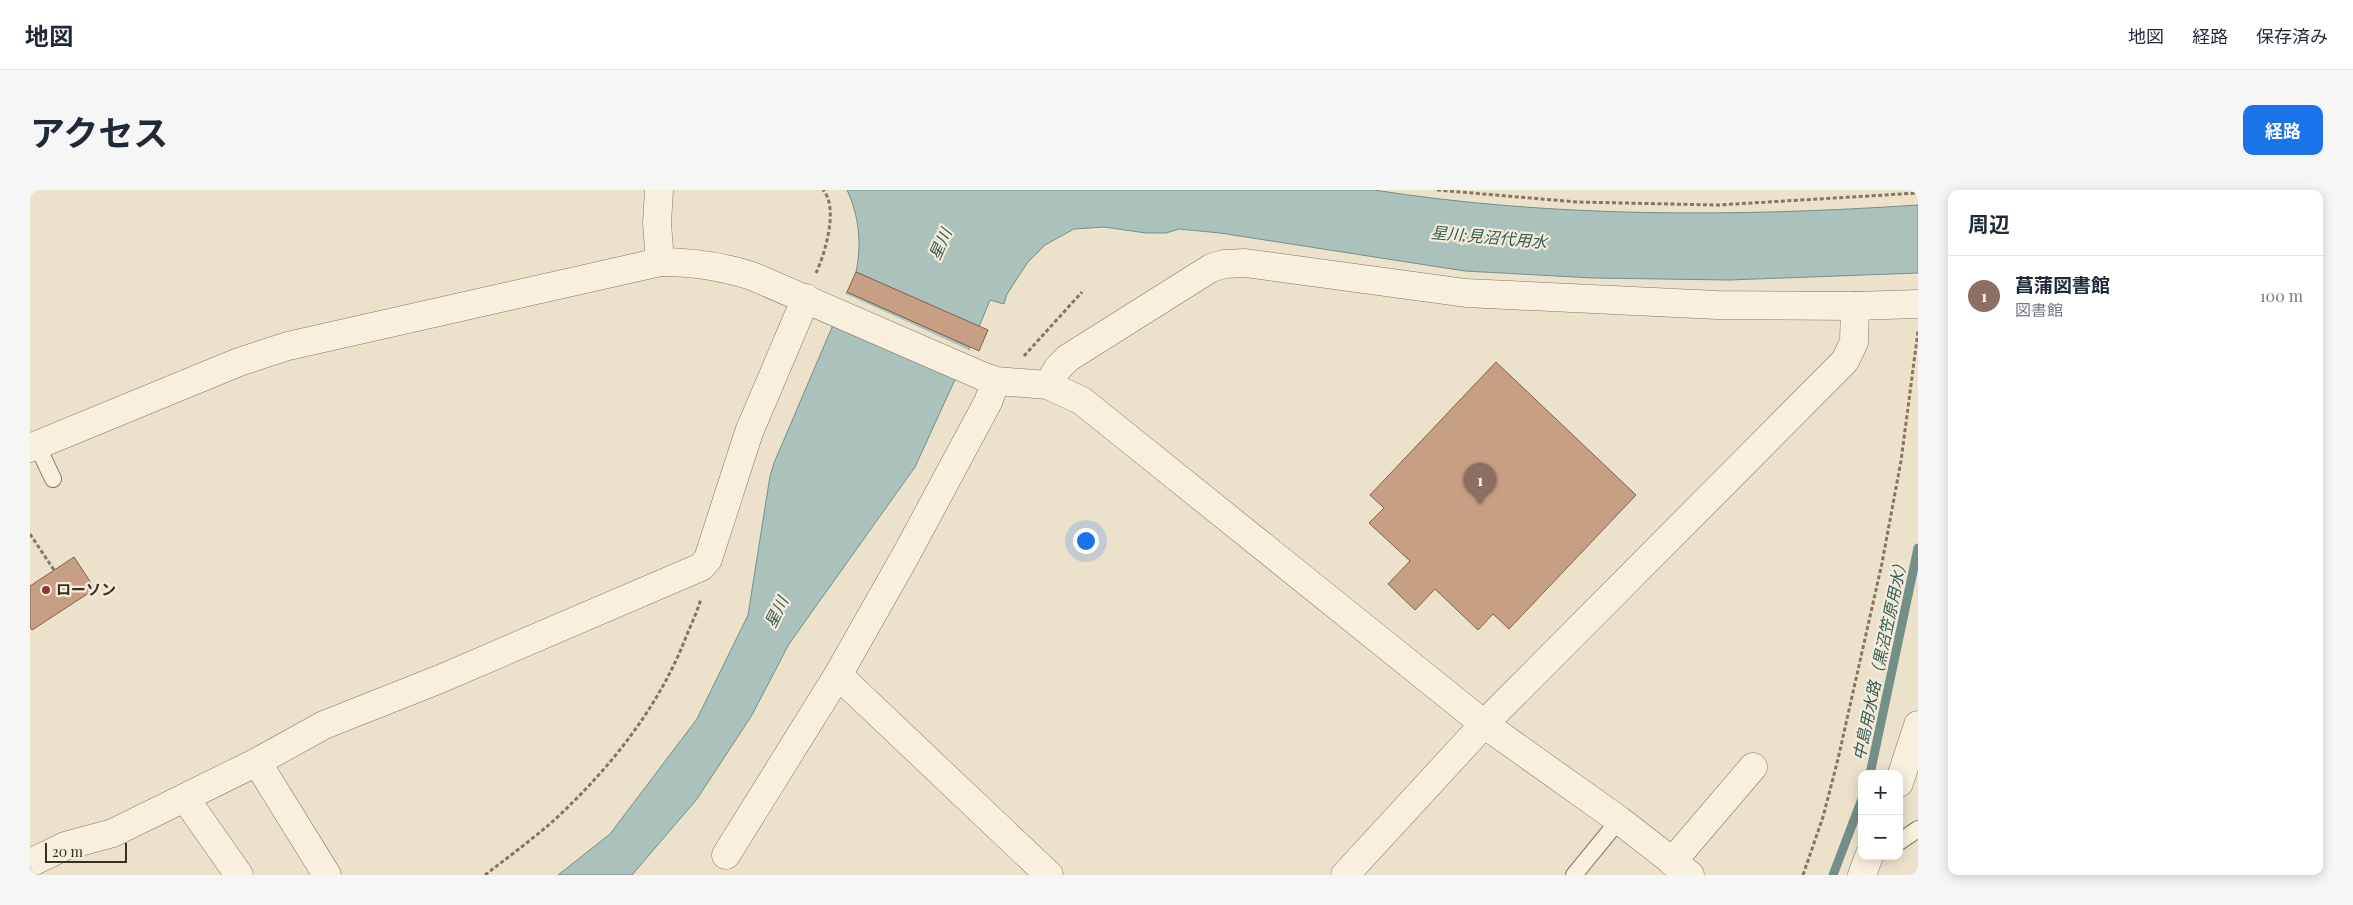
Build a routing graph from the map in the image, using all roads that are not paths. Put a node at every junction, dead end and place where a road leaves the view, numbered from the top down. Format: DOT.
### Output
graph roads {
  1 [pos="659,190"];
  2 [pos="660,262"];
  3 [pos="810,288"];
  4 [pos="1918,304"];
  5 [pos="1855,306"];
  6 [pos="989,378"];
  7 [pos="1048,385"];
  8 [pos="33,447"];
  9 [pos="53,479"];
  10 [pos="838,675"];
  11 [pos="1484,724"];
  12 [pos="1918,725"];
  13 [pos="257,762"];
  14 [pos="1753,767"];
  15 [pos="1903,771"];
  16 [pos="185,798"];
  17 [pos="1619,820"];
  18 [pos="1918,829"];
  19 [pos="1903,839"];
  20 [pos="726,856"];
  21 [pos="30,863"];
  22 [pos="1675,871"];
  23 [pos="239,875"];
  24 [pos="328,875"];
  25 [pos="1049,875"];
  26 [pos="1345,875"];
  27 [pos="1574,875"];
  1 -- 2 [label="street"];
  2 -- 3 [label="street"];
  2 -- 8 [label="street"];
  3 -- 6 [label="street"];
  3 -- 13 [label="street"];
  4 -- 5 [label="street"];
  5 -- 7 [label="street"];
  5 -- 11 [label="street"];
  6 -- 7 [label="street"];
  6 -- 10 [label="street"];
  7 -- 11 [label="street"];
  8 -- 9 [label="lane"];
  10 -- 20 [label="street"];
  10 -- 25 [label="street"];
  11 -- 17 [label="street"];
  11 -- 26 [label="street"];
  12 -- 15 [label="street"];
  13 -- 16 [label="street"];
  13 -- 24 [label="street"];
  14 -- 22 [label="street"];
  16 -- 21 [label="street"];
  16 -- 23 [label="street"];
  17 -- 22 [label="street"];
  17 -- 27 [label="lane"];
  18 -- 19 [label="lane"];
}
